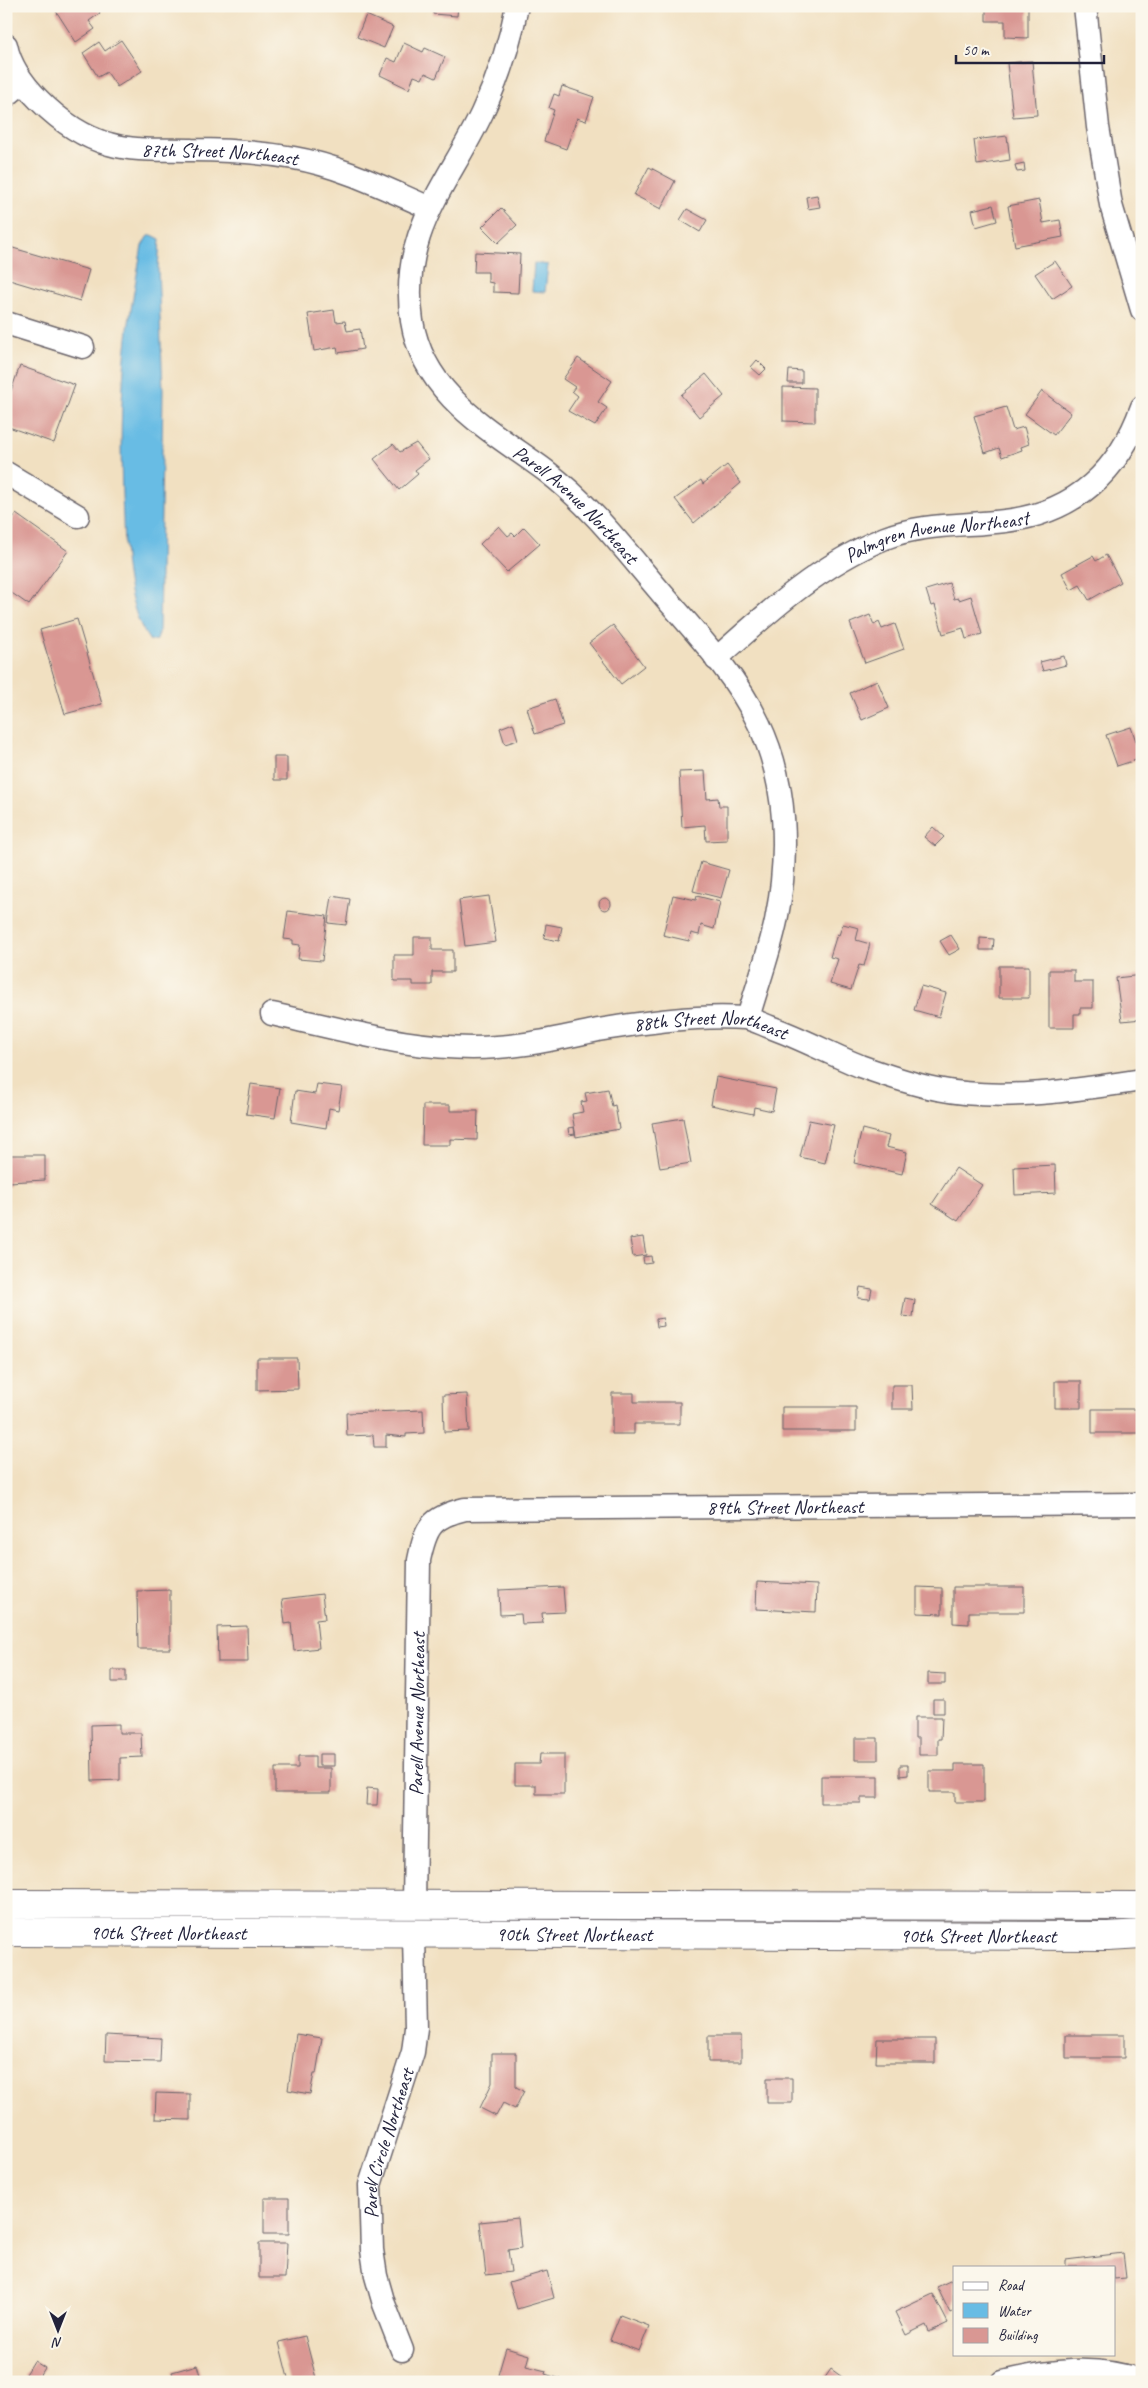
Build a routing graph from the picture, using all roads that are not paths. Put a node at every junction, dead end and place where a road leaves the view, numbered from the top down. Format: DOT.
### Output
graph roads {
  1 [pos="517,6"];
  2 [pos="1085,6"];
  3 [pos="6,45"];
  4 [pos="14,89"];
  5 [pos="430,208"];
  6 [pos="1142,310"];
  7 [pos="6,323"];
  8 [pos="83,347"];
  9 [pos="1142,407"];
  10 [pos="6,473"];
  11 [pos="78,516"];
  12 [pos="716,658"];
  13 [pos="272,1014"];
  14 [pos="748,1018"];
  15 [pos="1142,1080"];
  16 [pos="1142,1504"];
  17 [pos="432,1525"];
  18 [pos="6,1904"];
  19 [pos="414,1905"];
  20 [pos="1142,1906"];
  21 [pos="6,1932"];
  22 [pos="1142,1934"];
  23 [pos="414,1935"];
  24 [pos="402,2350"];
  25 [pos="1142,2381"];
  26 [pos="1003,2382"];
  1 -- 5 [label="street, Parell Avenue Northeast"];
  2 -- 6 [label="street"];
  3 -- 4 [label="street, 87th Street Northeast"];
  4 -- 5 [label="street, 87th Street Northeast"];
  5 -- 12 [label="street, Parell Avenue Northeast"];
  7 -- 8 [label="street"];
  9 -- 12 [label="street, Palmgren Avenue Northeast"];
  10 -- 11 [label="street"];
  12 -- 14 [label="street, Parell Avenue Northeast"];
  13 -- 14 [label="street, 88th Street Northeast"];
  14 -- 15 [label="street, 88th Street Northeast"];
  16 -- 17 [label="street, 89th Street Northeast"];
  17 -- 19 [label="street, Parell Avenue Northeast"];
  18 -- 19 [label="main road, 90th Street Northeast"];
  19 -- 20 [label="main road, 90th Street Northeast"];
  21 -- 23 [label="main road, 90th Street Northeast"];
  22 -- 23 [label="main road, 90th Street Northeast"];
  23 -- 24 [label="street, Parell Circle Northeast"];
  25 -- 26 [label="street"];
}
